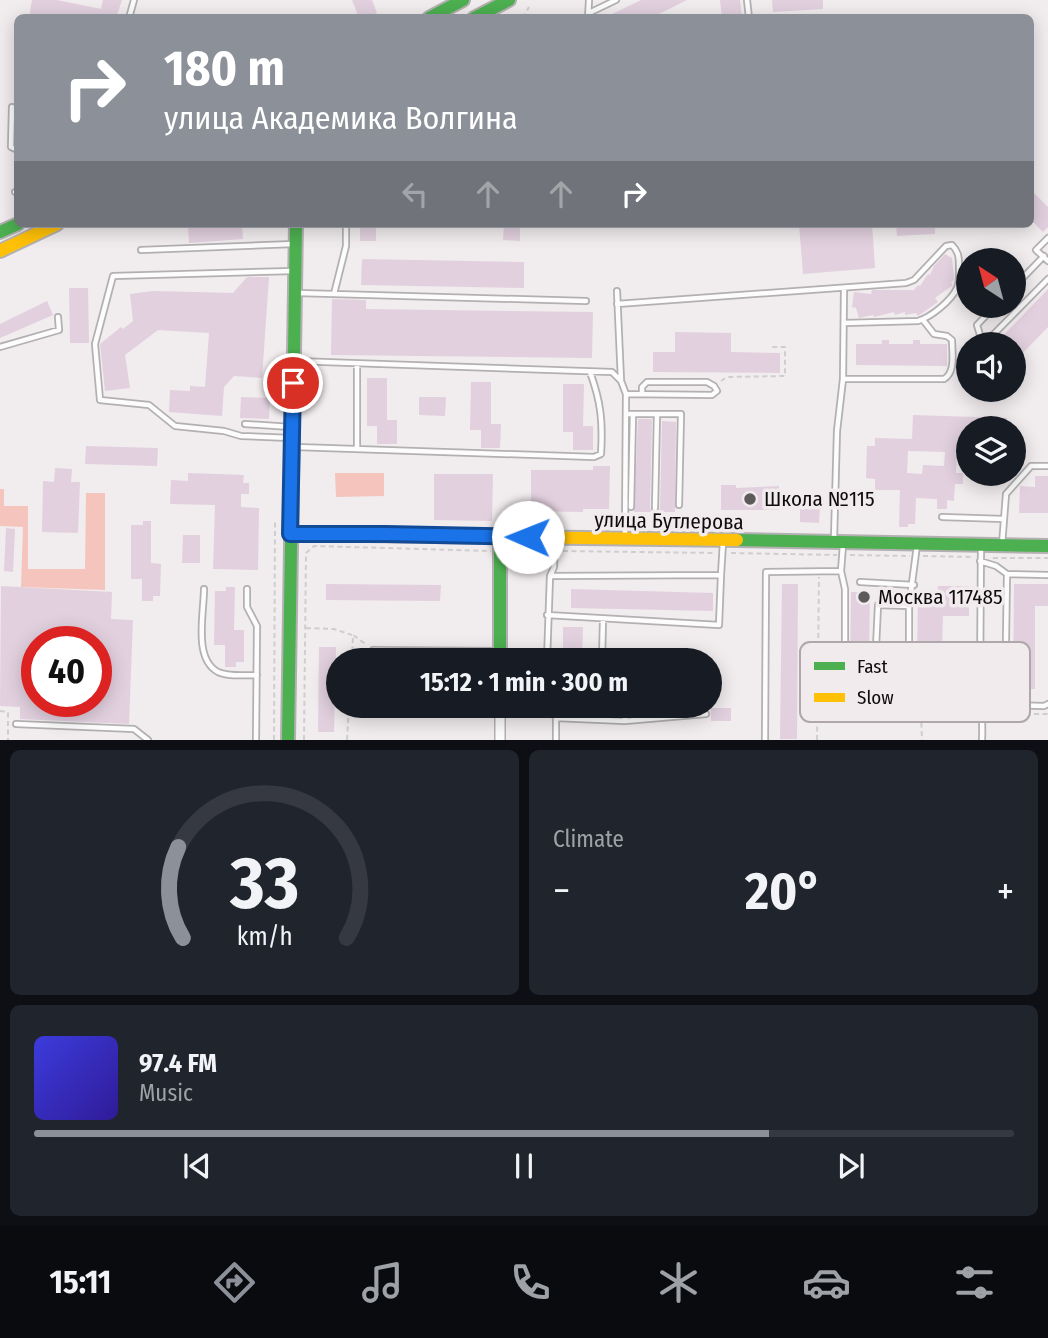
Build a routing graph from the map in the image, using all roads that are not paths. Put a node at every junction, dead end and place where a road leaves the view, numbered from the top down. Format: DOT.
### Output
graph roads {
  1 [pos="463,0"];
  2 [pos="509,0"];
  3 [pos="615,0"];
  4 [pos="437,14"];
  5 [pos="482,14"];
  6 [pos="590,14"];
  7 [pos="12,107"];
  8 [pos="14,148"];
  9 [pos="49,228"];
  10 [pos="296,228"];
  11 [pos="346,228"];
  12 [pos="1048,238"];
  13 [pos="296,244"];
  14 [pos="141,250"];
  15 [pos="0,251"];
  16 [pos="1046,259"];
  17 [pos="295,271"];
  18 [pos="1026,277"];
  19 [pos="1048,279"];
  20 [pos="844,289"];
  21 [pos="617,291"];
  22 [pos="295,293"];
  23 [pos="334,294"];
  24 [pos="586,301"];
  25 [pos="1026,301"];
  26 [pos="617,304"];
  27 [pos="58,317"];
  28 [pos="984,318"];
  29 [pos="1010,318"];
  30 [pos="923,320"];
  31 [pos="844,323"];
  32 [pos="0,347"];
  33 [pos="293,361"];
  34 [pos="357,364"];
  35 [pos="590,372"];
  36 [pos="843,379"];
  37 [pos="621,381"];
  38 [pos="626,394"];
  39 [pos="642,394"];
  40 [pos="626,414"];
  41 [pos="633,414"];
  42 [pos="657,414"];
  43 [pos="245,424"];
  44 [pos="292,437"];
  45 [pos="357,449"];
  46 [pos="1048,467"];
  47 [pos="679,505"];
  48 [pos="631,507"];
  49 [pos="655,508"];
  50 [pos="942,517"];
  51 [pos="1004,519"];
  52 [pos="290,534"];
  53 [pos="500,537"];
  54 [pos="625,539"];
  55 [pos="555,544"];
  56 [pos="1002,545"];
  57 [pos="1048,546"];
  58 [pos="723,547"];
  59 [pos="840,547"];
  60 [pos="917,550"];
  61 [pos="980,554"];
  62 [pos="841,572"];
  63 [pos="1007,574"];
  64 [pos="721,575"];
  65 [pos="1048,575"];
  66 [pos="550,576"];
  67 [pos="860,582"];
  68 [pos="914,585"];
  69 [pos="204,589"];
  70 [pos="247,589"];
  71 [pos="909,606"];
  72 [pos="547,615"];
  73 [pos="603,619"];
  74 [pos="845,642"];
  75 [pos="876,642"];
  76 [pos="909,642"];
  77 [pos="980,642"];
  78 [pos="1006,642"];
  79 [pos="500,648"];
  80 [pos="547,648"];
  81 [pos="602,648"];
  82 [pos="257,675"];
  83 [pos="1048,704"];
  84 [pos="1030,706"];
  85 [pos="500,718"];
  86 [pos="556,718"];
  87 [pos="660,718"];
  88 [pos="625,721"];
  89 [pos="983,722"];
  90 [pos="16,724"];
  91 [pos="148,740"];
  92 [pos="256,740"];
  93 [pos="288,740"];
  94 [pos="499,740"];
  95 [pos="556,740"];
  96 [pos="765,740"];
  97 [pos="982,740"];
  1 -- 4 [label="street"];
  2 -- 5 [label="street"];
  3 -- 6 [label="lane"];
  7 -- 8 [label="lane"];
  9 -- 15 [label="street"];
  10 -- 13 [label="street"];
  11 -- 23 [label="lane"];
  12 -- 16 [label="lane"];
  13 -- 14 [label="lane"];
  13 -- 17 [label="street"];
  16 -- 18 [label="lane"];
  17 -- 22 [label="street"];
  17 -- 44 [label="lane"];
  19 -- 25 [label="lane"];
  20 -- 26 [label="lane"];
  20 -- 30 [label="lane"];
  20 -- 31 [label="lane"];
  21 -- 26 [label="lane"];
  22 -- 23 [label="lane"];
  22 -- 33 [label="street"];
  23 -- 24 [label="lane"];
  26 -- 37 [label="lane"];
  27 -- 32 [label="lane"];
  28 -- 29 [label="lane"];
  30 -- 31 [label="lane"];
  30 -- 36 [label="lane"];
  31 -- 36 [label="lane"];
  33 -- 34 [label="lane"];
  33 -- 44 [label="street"];
  34 -- 35 [label="lane"];
  34 -- 45 [label="lane"];
  35 -- 37 [label="lane"];
  35 -- 45 [label="lane"];
  36 -- 59 [label="lane"];
  37 -- 38 [label="lane"];
  38 -- 39 [label="lane"];
  38 -- 40 [label="lane"];
  39 -- 39 [label="lane"];
  40 -- 41 [label="lane"];
  40 -- 54 [label="lane"];
  41 -- 42 [label="lane"];
  41 -- 48 [label="lane"];
  42 -- 47 [label="lane"];
  42 -- 49 [label="lane"];
  43 -- 44 [label="lane"];
  44 -- 45 [label="lane"];
  44 -- 52 [label="street"];
  46 -- 51 [label="lane"];
  50 -- 51 [label="lane"];
  51 -- 56 [label="lane"];
  52 -- 53 [label="street, улица Бутлерова"];
  52 -- 93 [label="street"];
  53 -- 55 [label="street, улица Бутлерова"];
  53 -- 79 [label="street"];
  54 -- 55 [label="street, улица Бутлерова"];
  54 -- 58 [label="street, улица Бутлерова"];
  55 -- 66 [label="lane"];
  56 -- 57 [label="street, улица Бутлерова"];
  56 -- 61 [label="street, улица Бутлерова"];
  58 -- 59 [label="street, улица Бутлерова"];
  58 -- 64 [label="lane"];
  59 -- 60 [label="street, улица Бутлерова"];
  59 -- 62 [label="lane"];
  60 -- 61 [label="street, улица Бутлерова"];
  60 -- 68 [label="lane"];
  61 -- 63 [label="lane"];
  61 -- 77 [label="lane"];
  62 -- 74 [label="lane"];
  62 -- 96 [label="lane"];
  63 -- 65 [label="lane"];
  63 -- 78 [label="lane"];
  64 -- 66 [label="lane"];
  64 -- 73 [label="lane"];
  66 -- 72 [label="lane"];
  67 -- 68 [label="lane"];
  68 -- 71 [label="lane"];
  69 -- 82 [label="lane"];
  70 -- 82 [label="lane"];
  71 -- 75 [label="lane"];
  71 -- 76 [label="lane"];
  72 -- 73 [label="lane"];
  72 -- 80 [label="lane"];
  73 -- 81 [label="lane"];
  82 -- 92 [label="lane"];
  83 -- 84 [label="lane"];
  85 -- 94 [label="street"];
  86 -- 88 [label="lane"];
  86 -- 95 [label="lane"];
  87 -- 88 [label="lane"];
  89 -- 97 [label="lane"];
  90 -- 91 [label="lane"];
}
